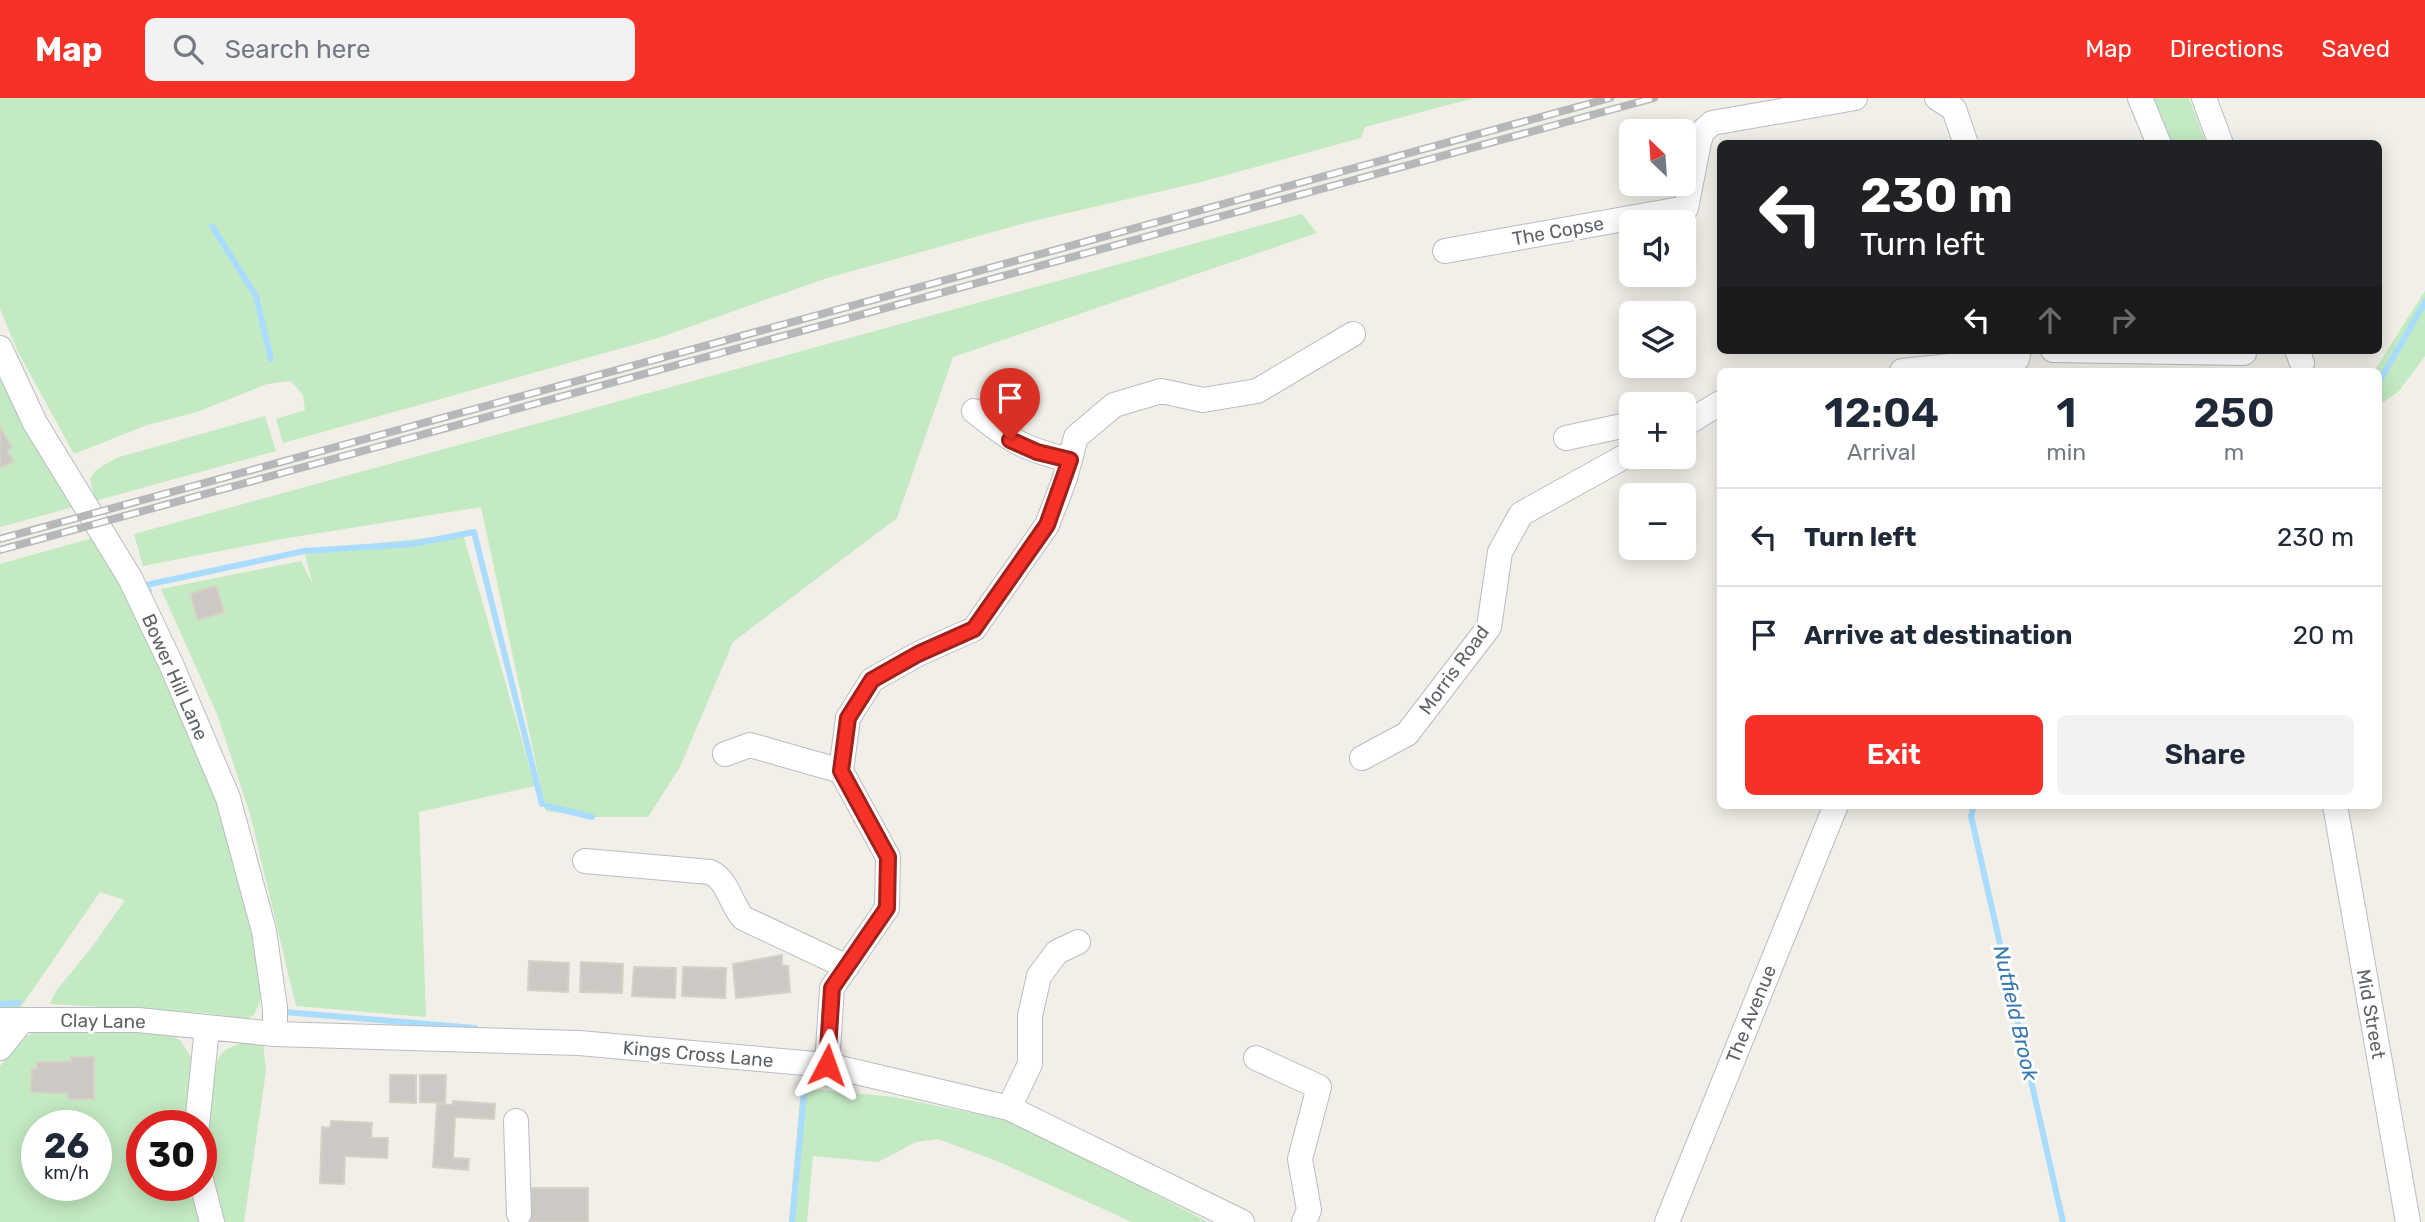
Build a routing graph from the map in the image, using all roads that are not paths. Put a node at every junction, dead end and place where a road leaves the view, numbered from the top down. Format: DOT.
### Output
graph roads {
  1 [pos="1855,98"];
  2 [pos="1937,98"];
  3 [pos="2140,98"];
  4 [pos="2204,98"];
  5 [pos="1965,140"];
  6 [pos="2157,140"];
  7 [pos="2220,140"];
  8 [pos="1445,251"];
  9 [pos="1353,334"];
  10 [pos="0,348"];
  11 [pos="2036,354"];
  12 [pos="2148,354"];
  13 [pos="2246,358"];
  14 [pos="2014,360"];
  15 [pos="1933,368"];
  16 [pos="1717,405"];
  17 [pos="974,411"];
  18 [pos="1696,417"];
  19 [pos="1619,427"];
  20 [pos="1566,438"];
  21 [pos="1070,460"];
  22 [pos="1619,460"];
  23 [pos="724,754"];
  24 [pos="1362,758"];
  25 [pos="841,771"];
  26 [pos="1834,809"];
  27 [pos="2336,809"];
  28 [pos="584,861"];
  29 [pos="1078,942"];
  30 [pos="847,967"];
  31 [pos="11,1021"];
  32 [pos="207,1028"];
  33 [pos="275,1034"];
  34 [pos="0,1048"];
  35 [pos="1256,1058"];
  36 [pos="827,1065"];
  37 [pos="1009,1108"];
  38 [pos="199,1110"];
  39 [pos="516,1121"];
  40 [pos="206,1201"];
  41 [pos="519,1214"];
  42 [pos="212,1222"];
  43 [pos="1242,1222"];
  44 [pos="1304,1222"];
  45 [pos="1667,1222"];
  46 [pos="2408,1222"];
  1 -- 8 [label="street, The Copse"];
  2 -- 5 [label="street"];
  3 -- 6 [label="street"];
  4 -- 7 [label="street"];
  9 -- 21 [label="street"];
  10 -- 33 [label="street, Bower Hill Lane"];
  11 -- 14 [label="street"];
  12 -- 13 [label="street"];
  14 -- 15 [label="street"];
  16 -- 18 [label="street"];
  17 -- 21 [label="street"];
  19 -- 20 [label="street"];
  21 -- 25 [label="street"];
  22 -- 24 [label="street, Morris Road"];
  23 -- 25 [label="street"];
  25 -- 30 [label="street"];
  26 -- 45 [label="street, The Avenue"];
  27 -- 46 [label="street, Mid Street"];
  28 -- 30 [label="street"];
  29 -- 37 [label="street"];
  30 -- 36 [label="street"];
  31 -- 32 [label="street, Clay Lane"];
  31 -- 34 [label="street"];
  32 -- 33 [label="street, Kings Cross Lane"];
  32 -- 38 [label="street"];
  33 -- 36 [label="street, Kings Cross Lane"];
  35 -- 44 [label="street"];
  36 -- 37 [label="street, Kings Cross Lane"];
  37 -- 43 [label="street, Kings Cross Lane"];
  39 -- 41 [label="street"];
  40 -- 42 [label="street"];
}
